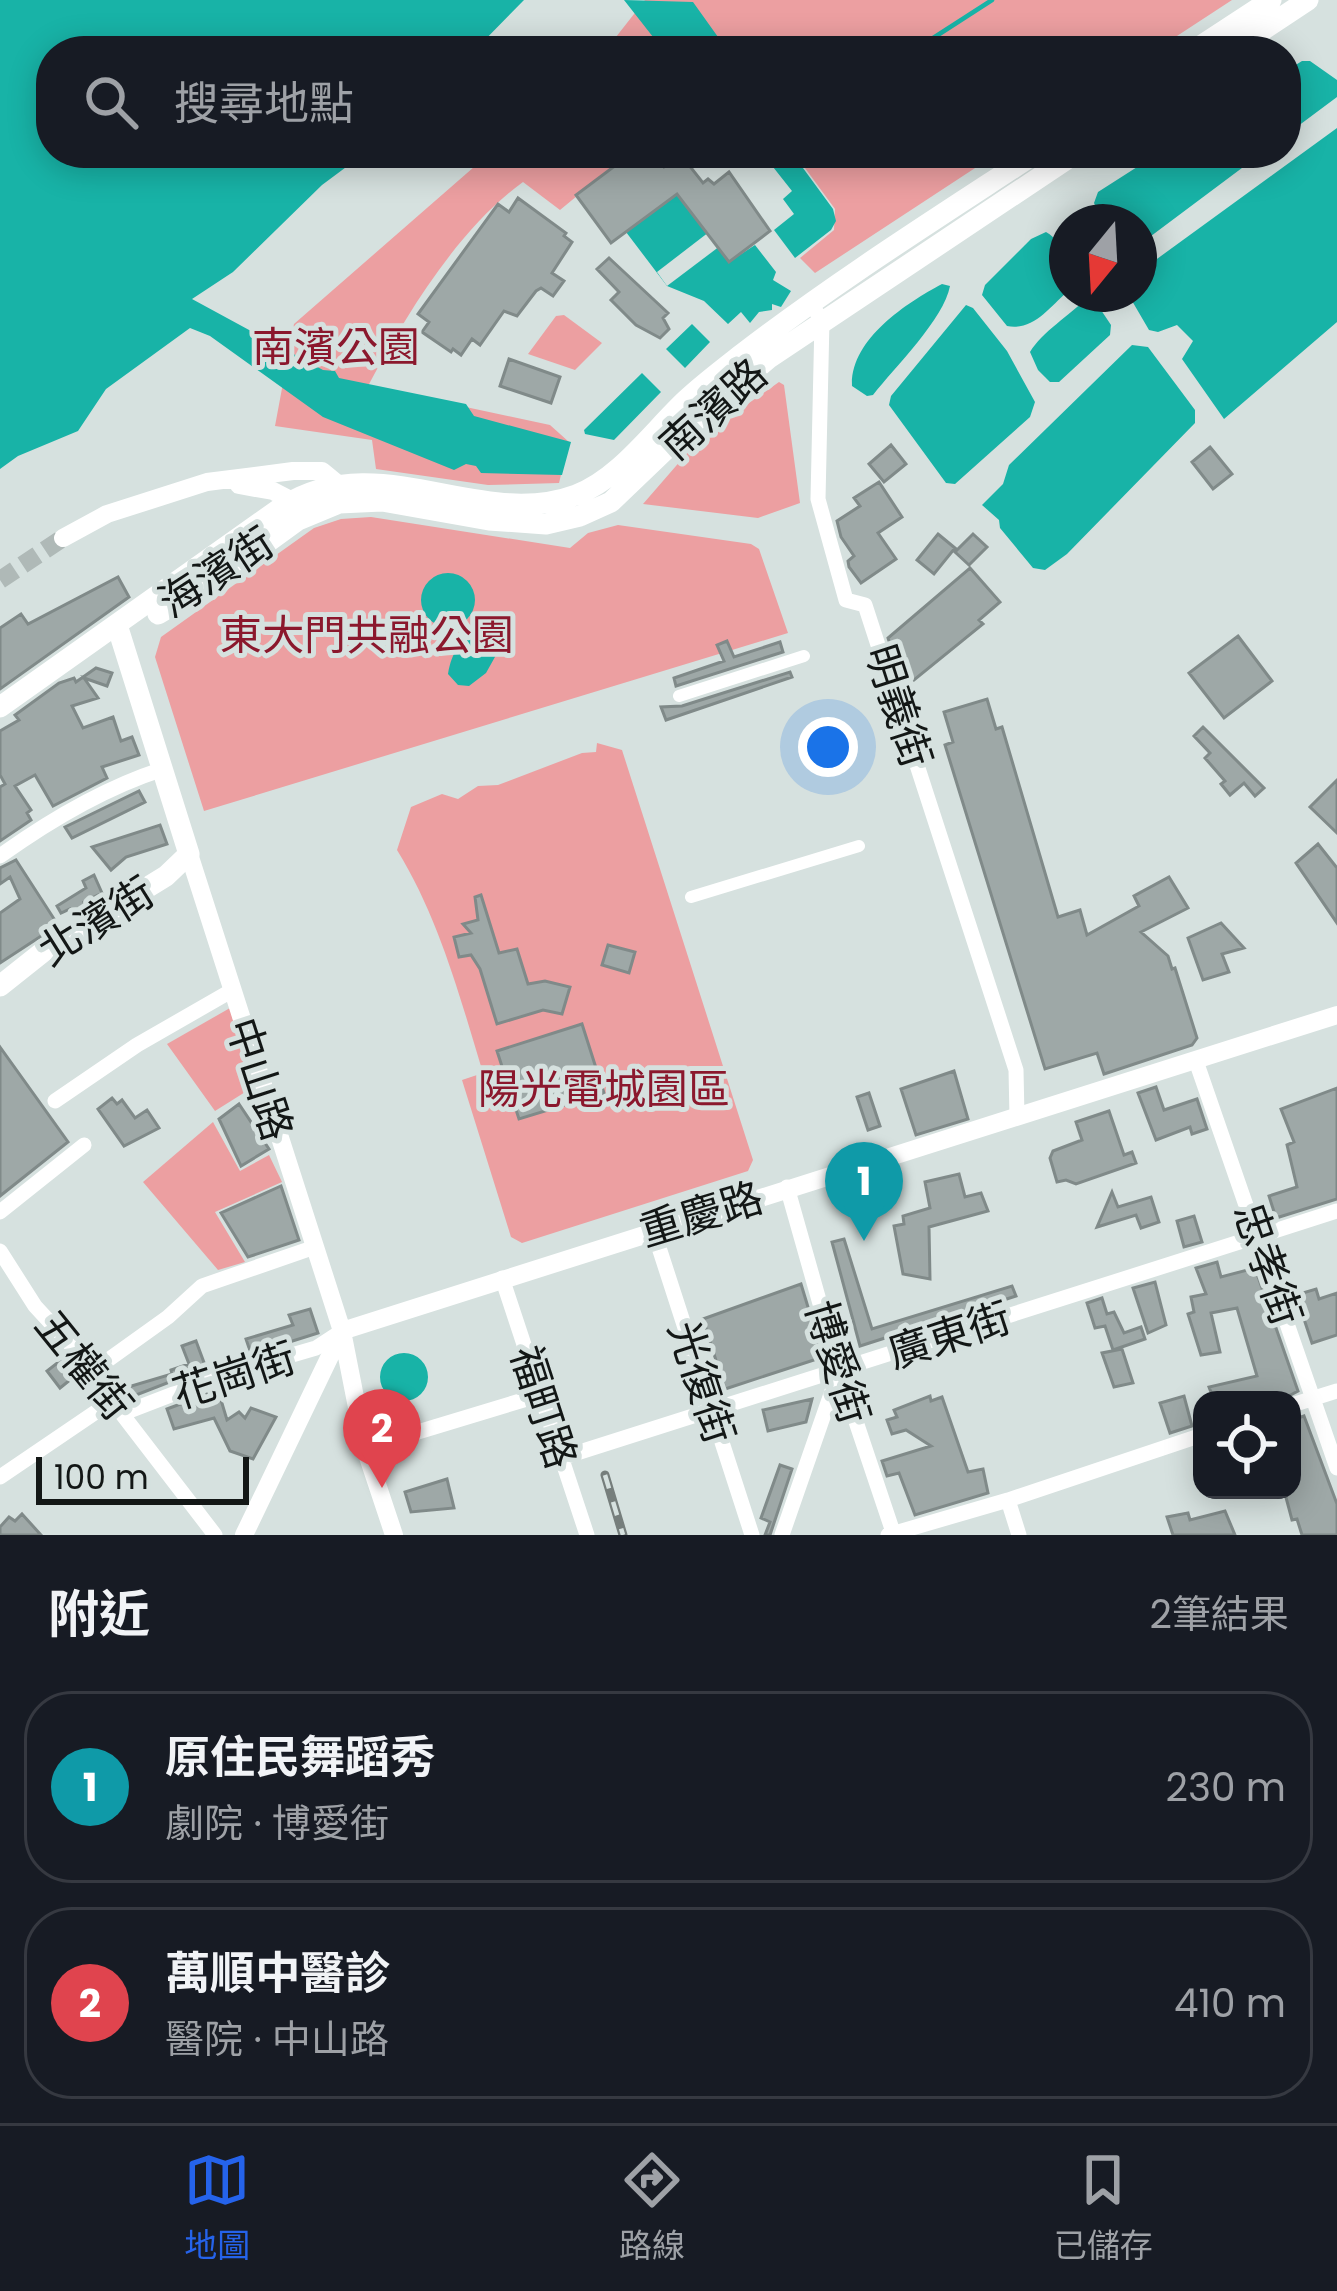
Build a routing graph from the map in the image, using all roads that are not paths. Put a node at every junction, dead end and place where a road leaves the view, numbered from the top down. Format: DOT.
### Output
graph roads {
  1 [pos="1271,0"];
  2 [pos="1308,0"];
  3 [pos="1216,36"];
  4 [pos="1254,36"];
  5 [pos="1015,168"];
  6 [pos="1051,168"];
  7 [pos="816,312"];
  8 [pos="339,484"];
  9 [pos="174,492"];
  10 [pos="280,508"];
  11 [pos="313,512"];
  12 [pos="63,538"];
  13 [pos="117,625"];
  14 [pos="804,656"];
  15 [pos="679,696"];
  16 [pos="0,707"];
  17 [pos="164,769"];
  18 [pos="860,846"];
  19 [pos="189,854"];
  20 [pos="0,856"];
  21 [pos="691,897"];
  22 [pos="0,986"];
  23 [pos="231,991"];
  24 [pos="1337,1015"];
  25 [pos="1196,1060"];
  26 [pos="55,1101"];
  27 [pos="1017,1118"];
  28 [pos="84,1145"];
  29 [pos="787,1187"];
  30 [pos="1337,1211"];
  31 [pos="0,1212"];
  32 [pos="653,1229"];
  33 [pos="1259,1235"];
  34 [pos="315,1247"];
  35 [pos="0,1251"];
  36 [pos="502,1278"];
  37 [pos="341,1331"];
  38 [pos="94,1370"];
  39 [pos="839,1371"];
  40 [pos="1337,1391"];
  41 [pos="540,1396"];
  42 [pos="1315,1398"];
  43 [pos="1301,1402"];
  44 [pos="118,1407"];
  45 [pos="712,1412"];
  46 [pos="1193,1438"];
  47 [pos="365,1448"];
  48 [pos="562,1458"];
  49 [pos="1337,1468"];
  50 [pos="0,1477"];
  51 [pos="1008,1500"];
  52 [pos="892,1534"];
  53 [pos="215,1535"];
  54 [pos="244,1535"];
  55 [pos="394,1535"];
  56 [pos="586,1535"];
  57 [pos="752,1535"];
  58 [pos="782,1535"];
  59 [pos="1018,1535"];
  1 -- 3 [label="main road"];
  2 -- 4 [label="main road"];
  5 -- 7 [label="main road, 南濱路"];
  6 -- 7 [label="main road, 南濱路"];
  7 -- 8 [label="main road, 南濱路"];
  7 -- 11 [label="main road, 南濱路"];
  7 -- 27 [label="street, 明義街"];
  8 -- 9 [label="street"];
  8 -- 10 [label="main road, 南濱路"];
  9 -- 10 [label="street"];
  9 -- 12 [label="street"];
  10 -- 11 [label="street"];
  10 -- 13 [label="main road, 海濱街"];
  11 -- 13 [label="main road, 海濱街"];
  13 -- 16 [label="main road, 海濱街"];
  13 -- 17 [label="main road, 中山路"];
  14 -- 15 [label="street"];
  17 -- 19 [label="main road, 中山路"];
  17 -- 20 [label="street"];
  18 -- 21 [label="street"];
  19 -- 22 [label="main road, 北濱街"];
  19 -- 23 [label="street, 中山路"];
  23 -- 26 [label="street"];
  23 -- 34 [label="street, 中山路"];
  24 -- 25 [label="street, 重慶路"];
  25 -- 27 [label="street, 重慶路"];
  25 -- 33 [label="street, 忠孝街"];
  27 -- 29 [label="street, 重慶路"];
  28 -- 31 [label="street"];
  29 -- 32 [label="street, 重慶路"];
  29 -- 39 [label="street, 博愛街"];
  30 -- 33 [label="street, 廣東街"];
  32 -- 36 [label="street, 重慶路"];
  32 -- 45 [label="street, 光復街"];
  33 -- 39 [label="street, 廣東街"];
  33 -- 42 [label="street, 忠孝街"];
  34 -- 37 [label="street, 中山路"];
  34 -- 38 [label="street"];
  35 -- 38 [label="street, 五權街"];
  36 -- 37 [label="street, 重慶路"];
  36 -- 41 [label="street, 福町路"];
  37 -- 44 [label="street, 花崗街"];
  37 -- 47 [label="street, 中山路"];
  37 -- 54 [label="street"];
  38 -- 44 [label="street, 五權街"];
  39 -- 45 [label="street, 廣東街"];
  39 -- 52 [label="street, 博愛街"];
  39 -- 58 [label="street"];
  40 -- 42 [label="street"];
  41 -- 47 [label="street"];
  41 -- 48 [label="street, 福町路"];
  42 -- 43 [label="street"];
  42 -- 49 [label="street, 忠孝街"];
  44 -- 50 [label="street, 花崗街"];
  44 -- 53 [label="street, 五權街"];
  45 -- 48 [label="street, 廣東街"];
  45 -- 57 [label="street, 光復街"];
  46 -- 51 [label="street"];
  47 -- 55 [label="street, 中山路"];
  48 -- 56 [label="street, 福町路"];
  51 -- 52 [label="street"];
  51 -- 59 [label="street"];
}
